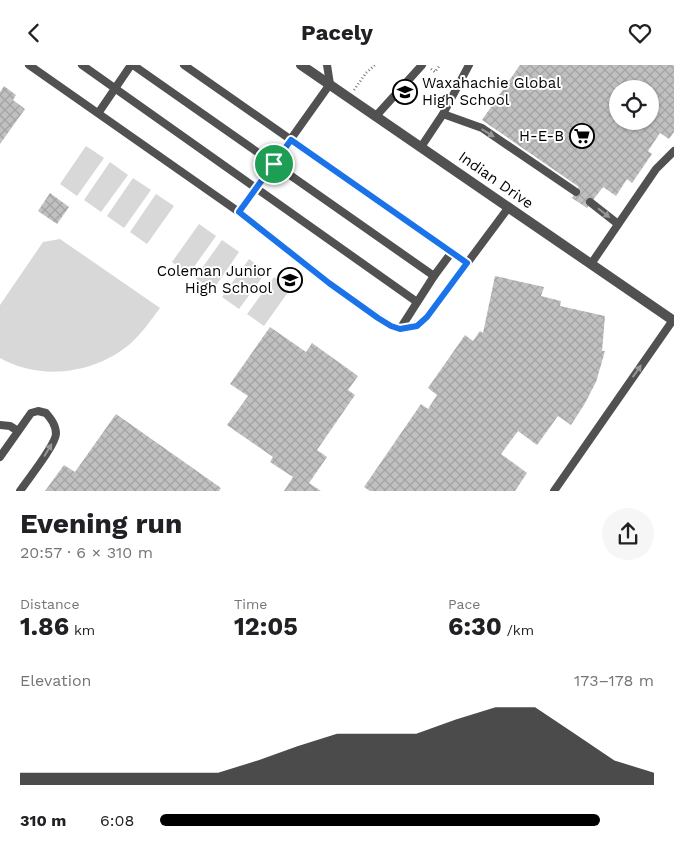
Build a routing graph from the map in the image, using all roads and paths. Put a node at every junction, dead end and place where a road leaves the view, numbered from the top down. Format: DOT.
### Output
graph roads {
  1 [pos="29,65"];
  2 [pos="82,65"];
  3 [pos="132,65"];
  4 [pos="184,65"];
  5 [pos="302,65"];
  6 [pos="327,65"];
  7 [pos="375,65"];
  8 [pos="422,65"];
  9 [pos="426,65"];
  10 [pos="440,65"];
  11 [pos="468,65"];
  12 [pos="330,85"];
  13 [pos="114,89"];
  14 [pos="355,90"];
  15 [pos="99,113"];
  16 [pos="444,114"];
  17 [pos="376,116"];
  18 [pos="291,140"];
  19 [pos="421,147"];
  20 [pos="674,151"];
  21 [pos="274,164"];
  22 [pos="256,189"];
  23 [pos="576,192"];
  24 [pos="590,203"];
  25 [pos="509,207"];
  26 [pos="239,212"];
  27 [pos="618,224"];
  28 [pos="451,253"];
  29 [pos="467,263"];
  30 [pos="592,264"];
  31 [pos="434,277"];
  32 [pos="417,302"];
  33 [pos="673,320"];
  34 [pos="400,329"];
  35 [pos="0,425"];
  36 [pos="18,431"];
  37 [pos="0,457"];
  38 [pos="20,491"];
  39 [pos="554,491"];
  1 -- 15 [label="lane"];
  2 -- 13 [label="lane"];
  3 -- 13 [label="lane"];
  3 -- 21 [label="lane"];
  4 -- 18 [label="lane"];
  5 -- 12 [label="street, Indian Drive"];
  6 -- 12 [label="lane"];
  7 -- 14 [label="path"];
  8 -- 17 [label="lane"];
  9 -- 10 [label="path"];
  11 -- 16 [label="lane"];
  12 -- 17 [label="street, Indian Drive"];
  12 -- 18 [label="lane"];
  13 -- 15 [label="lane"];
  13 -- 22 [label="lane"];
  15 -- 26 [label="lane"];
  16 -- 19 [label="lane"];
  16 -- 23 [label="lane, one-way"];
  17 -- 19 [label="street, Indian Drive"];
  18 -- 21 [label="lane"];
  18 -- 28 [label="lane"];
  19 -- 25 [label="street, Indian Drive"];
  20 -- 27 [label="lane"];
  21 -- 22 [label="lane"];
  21 -- 31 [label="lane"];
  22 -- 26 [label="lane"];
  22 -- 32 [label="lane"];
  24 -- 27 [label="lane, one-way"];
  25 -- 29 [label="lane"];
  25 -- 30 [label="street, Indian Drive"];
  26 -- 34 [label="lane"];
  27 -- 30 [label="lane"];
  28 -- 29 [label="lane"];
  28 -- 31 [label="lane"];
  29 -- 34 [label="lane"];
  30 -- 33 [label="street, Indian Drive"];
  31 -- 32 [label="lane"];
  32 -- 34 [label="lane"];
  39 -- 33 [label="lane, one-way"];
  35 -- 36 [label="lane"];
  36 -- 37 [label="lane"];
  38 -- 36 [label="lane, one-way"];
}
